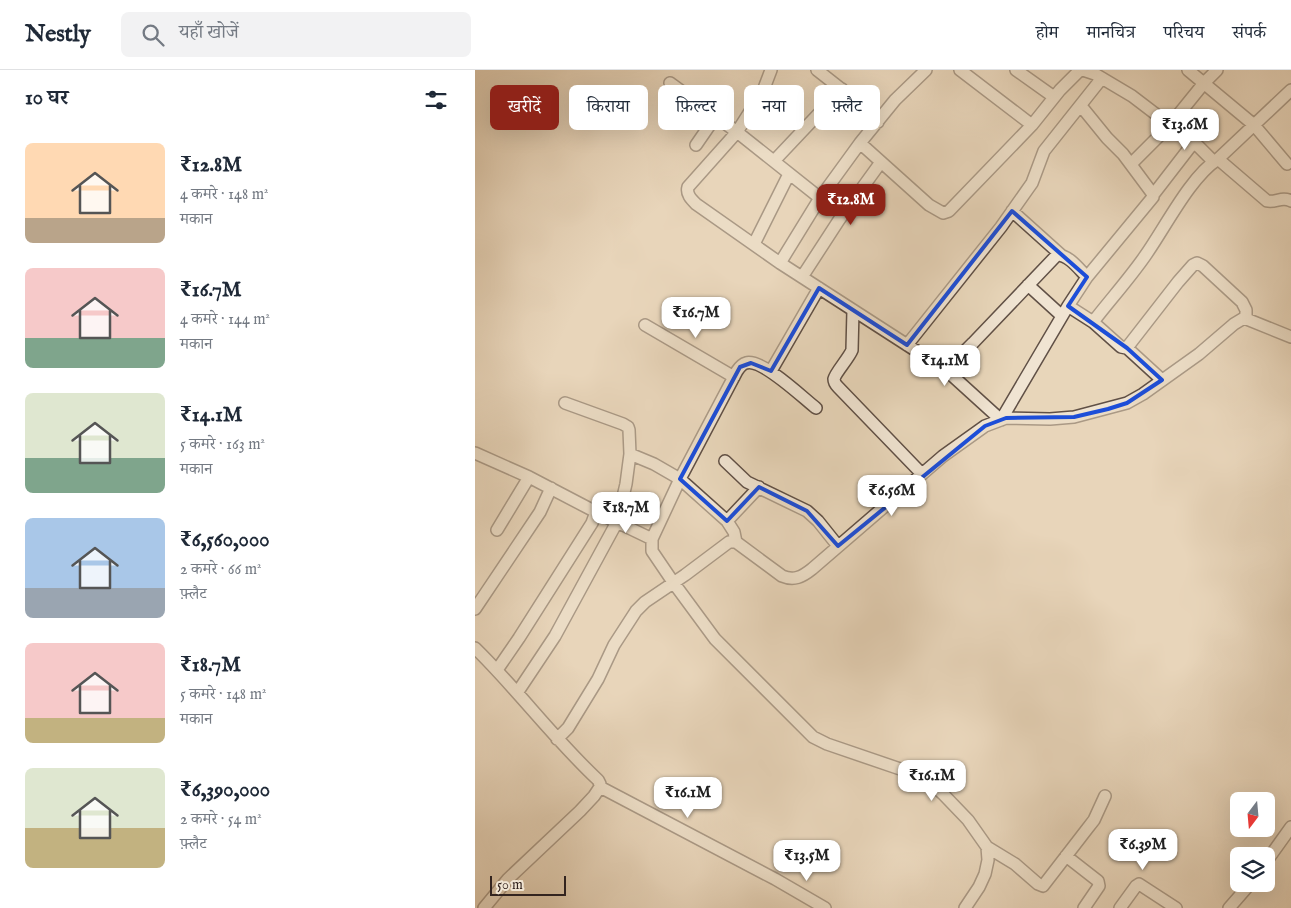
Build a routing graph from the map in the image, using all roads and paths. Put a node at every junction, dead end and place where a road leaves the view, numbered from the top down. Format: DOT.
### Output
graph roads {
  1 [pos="771,70"];
  2 [pos="817,70"];
  3 [pos="926,70"];
  4 [pos="960,70"];
  5 [pos="1016,70"];
  6 [pos="1189,70"];
  7 [pos="1217,70"];
  8 [pos="1076,71"];
  9 [pos="1103,78"];
  10 [pos="670,83"];
  11 [pos="1204,83"];
  12 [pos="673,85"];
  13 [pos="836,85"];
  14 [pos="1291,90"];
  15 [pos="1054,97"];
  16 [pos="1081,106"];
  17 [pos="814,118"];
  18 [pos="880,119"];
  19 [pos="1172,123"];
  20 [pos="1032,125"];
  21 [pos="1254,125"];
  22 [pos="706,130"];
  23 [pos="734,130"];
  24 [pos="871,130"];
  25 [pos="737,132"];
  26 [pos="1194,142"];
  27 [pos="860,143"];
  28 [pos="696,145"];
  29 [pos="773,161"];
  30 [pos="1216,161"];
  31 [pos="881,162"];
  32 [pos="1131,164"];
  33 [pos="1287,164"];
  34 [pos="789,174"];
  35 [pos="1153,195"];
  36 [pos="820,198"];
  37 [pos="1291,201"];
  38 [pos="1012,211"];
  39 [pos="754,244"];
  40 [pos="1061,255"];
  41 [pos="780,263"];
  42 [pos="802,277"];
  43 [pos="1087,277"];
  44 [pos="1028,285"];
  45 [pos="819,288"];
  46 [pos="1068,306"];
  47 [pos="853,310"];
  48 [pos="1062,316"];
  49 [pos="1247,318"];
  50 [pos="1093,322"];
  51 [pos="645,325"];
  52 [pos="1291,336"];
  53 [pos="907,345"];
  54 [pos="1127,348"];
  55 [pos="946,370"];
  56 [pos="771,371"];
  57 [pos="734,377"];
  58 [pos="1162,380"];
  59 [pos="565,403"];
  60 [pos="816,408"];
  61 [pos="1001,420"];
  62 [pos="475,453"];
  63 [pos="630,454"];
  64 [pos="725,461"];
  65 [pos="922,474"];
  66 [pos="529,478"];
  67 [pos="680,480"];
  68 [pos="759,487"];
  69 [pos="551,488"];
  70 [pos="596,512"];
  71 [pos="727,521"];
  72 [pos="617,522"];
  73 [pos="497,530"];
  74 [pos="652,539"];
  75 [pos="736,542"];
  76 [pos="838,546"];
  77 [pos="673,582"];
  78 [pos="475,609"];
  79 [pos="475,648"];
  80 [pos="497,670"];
  81 [pos="517,693"];
  82 [pos="557,739"];
  83 [pos="600,787"];
  84 [pos="1105,796"];
  85 [pos="1291,827"];
  86 [pos="1287,842"];
  87 [pos="987,847"];
  88 [pos="1275,853"];
  89 [pos="1066,856"];
  90 [pos="1243,892"];
  91 [pos="483,908"];
  92 [pos="825,908"];
  93 [pos="965,908"];
  94 [pos="1084,908"];
  95 [pos="1120,908"];
  96 [pos="1176,908"];
  97 [pos="1229,908"];
  1 -- 25 [label="street"];
  2 -- 13 [label="street"];
  3 -- 18 [label="street"];
  4 -- 20 [label="street"];
  5 -- 15 [label="street"];
  6 -- 11 [label="street"];
  7 -- 11 [label="street"];
  8 -- 9 [label="street"];
  8 -- 15 [label="street"];
  9 -- 16 [label="street"];
  9 -- 19 [label="street"];
  10 -- 12 [label="street"];
  11 -- 19 [label="street"];
  11 -- 21 [label="street"];
  14 -- 21 [label="street"];
  15 -- 20 [label="street"];
  16 -- 32 [label="street"];
  16 -- 38 [label="street"];
  17 -- 29 [label="street"];
  19 -- 26 [label="street"];
  19 -- 32 [label="street"];
  20 -- 31 [label="street"];
  21 -- 30 [label="street"];
  21 -- 33 [label="street"];
  22 -- 28 [label="street"];
  23 -- 25 [label="street"];
  24 -- 27 [label="street"];
  25 -- 29 [label="street"];
  25 -- 39 [label="street"];
  26 -- 30 [label="street"];
  26 -- 35 [label="street"];
  27 -- 31 [label="street"];
  27 -- 36 [label="street"];
  29 -- 34 [label="street"];
  30 -- 37 [label="street"];
  30 -- 50 [label="street"];
  31 -- 42 [label="street"];
  32 -- 35 [label="street"];
  34 -- 36 [label="street"];
  34 -- 39 [label="street"];
  35 -- 43 [label="street"];
  36 -- 41 [label="street"];
  38 -- 40 [label="street"];
  38 -- 53 [label="street"];
  39 -- 41 [label="street"];
  40 -- 43 [label="street"];
  40 -- 44 [label="street"];
  41 -- 42 [label="street"];
  42 -- 45 [label="street"];
  43 -- 46 [label="street"];
  44 -- 48 [label="street"];
  44 -- 55 [label="street"];
  45 -- 47 [label="street"];
  45 -- 56 [label="street"];
  46 -- 48 [label="street"];
  46 -- 50 [label="street"];
  47 -- 53 [label="street"];
  47 -- 65 [label="street"];
  48 -- 61 [label="street"];
  49 -- 52 [label="street"];
  49 -- 54 [label="street"];
  49 -- 58 [label="street"];
  50 -- 54 [label="street"];
  51 -- 57 [label="street"];
  53 -- 55 [label="street"];
  54 -- 58 [label="street"];
  55 -- 61 [label="street"];
  56 -- 57 [label="street"];
  56 -- 60 [label="street"];
  57 -- 67 [label="street"];
  58 -- 61 [label="street"];
  59 -- 63 [label="street"];
  61 -- 65 [label="street"];
  62 -- 66 [label="street"];
  63 -- 67 [label="street"];
  63 -- 72 [label="street"];
  64 -- 68 [label="street"];
  65 -- 76 [label="street"];
  66 -- 69 [label="street"];
  66 -- 73 [label="street"];
  67 -- 71 [label="street"];
  67 -- 74 [label="street"];
  68 -- 71 [label="street"];
  68 -- 76 [label="street"];
  69 -- 70 [label="street"];
  69 -- 78 [label="street"];
  70 -- 72 [label="street"];
  70 -- 80 [label="street"];
  71 -- 75 [label="street"];
  72 -- 74 [label="street"];
  72 -- 81 [label="street"];
  74 -- 77 [label="street"];
  75 -- 76 [label="street"];
  75 -- 77 [label="street"];
  77 -- 82 [label="street"];
  77 -- 87 [label="street"];
  79 -- 80 [label="street"];
  80 -- 81 [label="street"];
  81 -- 82 [label="street"];
  82 -- 83 [label="street"];
  83 -- 91 [label="street"];
  83 -- 92 [label="street"];
  84 -- 89 [label="street"];
  85 -- 86 [label="street"];
  86 -- 88 [label="street"];
  87 -- 89 [label="street"];
  87 -- 93 [label="street"];
  89 -- 94 [label="street"];
  90 -- 97 [label="street"];
  95 -- 96 [label="street"];
}
